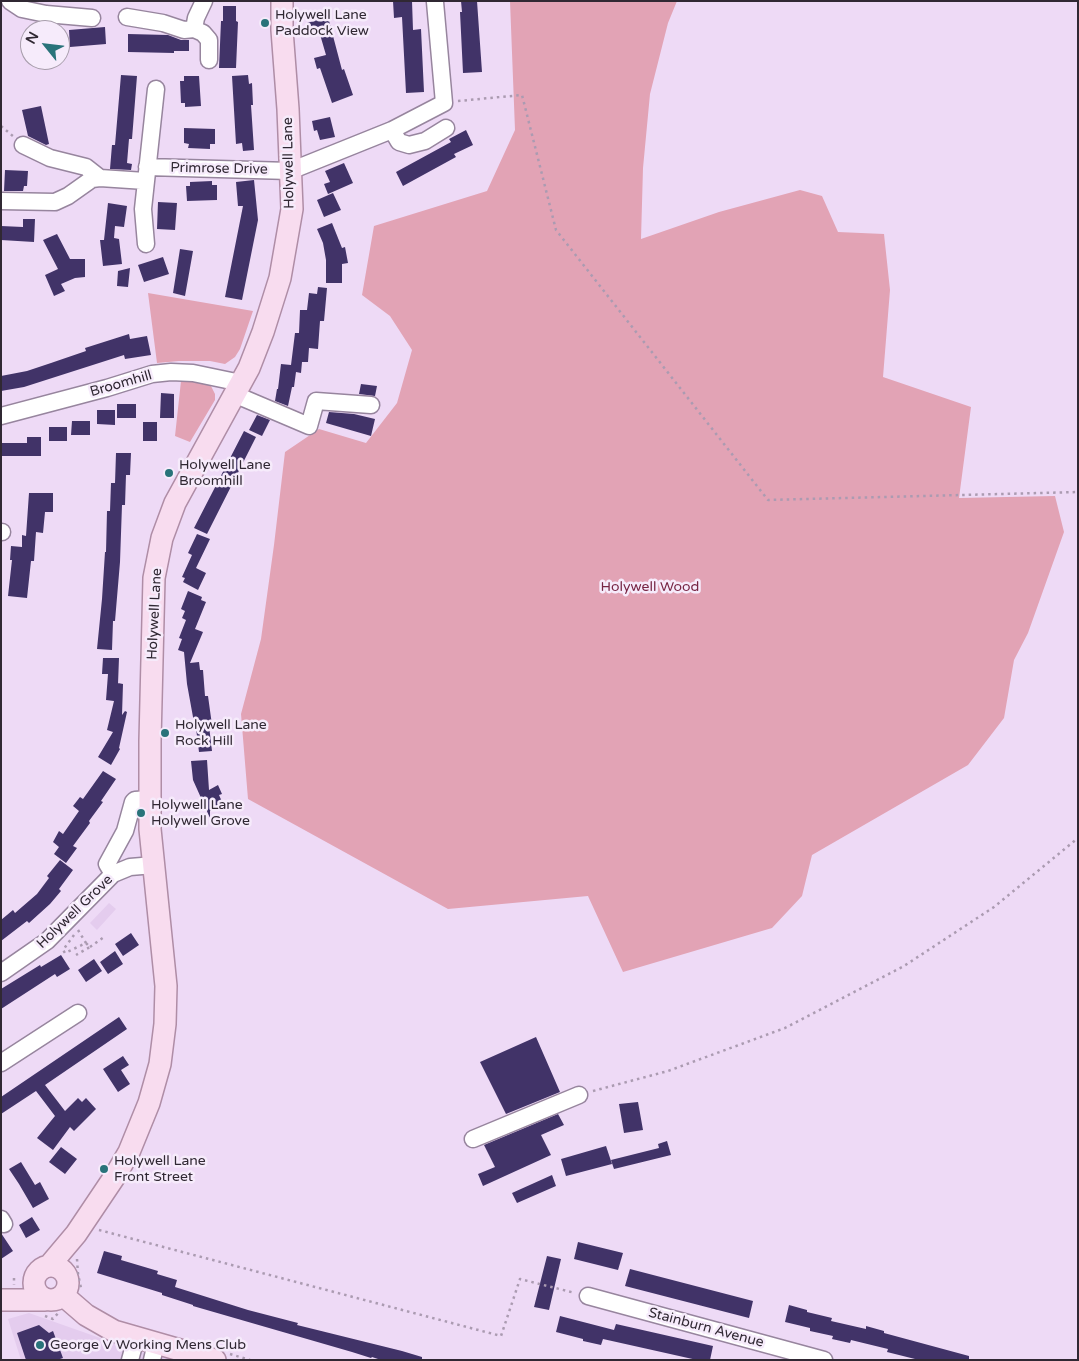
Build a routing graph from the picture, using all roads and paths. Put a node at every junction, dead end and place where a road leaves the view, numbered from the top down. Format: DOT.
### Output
graph roads {
  1 [pos="10,1"];
  2 [pos="204,1"];
  3 [pos="282,1"];
  4 [pos="434,2"];
  5 [pos="127,17"];
  6 [pos="92,18"];
  7 [pos="194,29"];
  8 [pos="209,60"];
  9 [pos="156,89"];
  10 [pos="444,103"];
  11 [pos="446,128"];
  12 [pos="392,130"];
  13 [pos="23,145"];
  14 [pos="290,171"];
  15 [pos="146,174"];
  16 [pos="100,178"];
  17 [pos="1,201"];
  18 [pos="146,244"];
  19 [pos="239,389"];
  20 [pos="371,405"];
  21 [pos="1,416"];
  22 [pos="1078,492"];
  23 [pos="150,799"];
  24 [pos="1078,838"];
  25 [pos="154,865"];
  26 [pos="113,874"];
  27 [pos="76,923"];
  28 [pos="104,937"];
  29 [pos="86,943"];
  30 [pos="90,947"];
  31 [pos="76,955"];
  32 [pos="1,973"];
  33 [pos="78,1013"];
  34 [pos="1,1063"];
  35 [pos="579,1094"];
  36 [pos="473,1139"];
  37 [pos="86,1231"];
  38 [pos="52,1284"];
  39 [pos="588,1296"];
  40 [pos="1,1299"];
  41 [pos="136,1338"];
  42 [pos="154,1352"];
  43 [pos="130,1360"];
  44 [pos="215,1360"];
  45 [pos="824,1360"];
  1 -- 6 [label="street"];
  2 -- 7 [label="street"];
  3 -- 14 [label="main road, Holywell Lane"];
  4 -- 10 [label="street"];
  5 -- 7 [label="street"];
  7 -- 8 [label="street"];
  9 -- 15 [label="street"];
  10 -- 12 [label="street"];
  10 -- 22 [label="path"];
  11 -- 12 [label="street"];
  12 -- 14 [label="street"];
  13 -- 16 [label="street"];
  14 -- 15 [label="street, Primrose Drive"];
  14 -- 19 [label="main road, Holywell Lane"];
  15 -- 16 [label="street, Primrose Drive"];
  15 -- 18 [label="street"];
  16 -- 17 [label="street"];
  19 -- 20 [label="street, Broomhill"];
  19 -- 21 [label="street, Broomhill"];
  19 -- 23 [label="main road, Holywell Lane"];
  23 -- 25 [label="main road, Holywell Lane"];
  23 -- 26 [label="street"];
  24 -- 35 [label="path"];
  25 -- 26 [label="street, Holywell Grove"];
  25 -- 37 [label="main road, Holywell Lane"];
  26 -- 27 [label="street, Holywell Grove"];
  27 -- 29 [label="path"];
  27 -- 29 [label="path"];
  27 -- 32 [label="street, Holywell Grove"];
  28 -- 30 [label="path"];
  29 -- 30 [label="path"];
  30 -- 31 [label="path"];
  33 -- 34 [label="street"];
  35 -- 36 [label="street"];
  37 -- 38 [label="main road, Holywell Lane"];
  37 -- 39 [label="path"];
  38 -- 40 [label="main road"];
  38 -- 41 [label="main road"];
  39 -- 45 [label="street, Stainburn Avenue"];
  41 -- 42 [label="main road"];
  41 -- 43 [label="street"];
  42 -- 44 [label="main road"];
}
